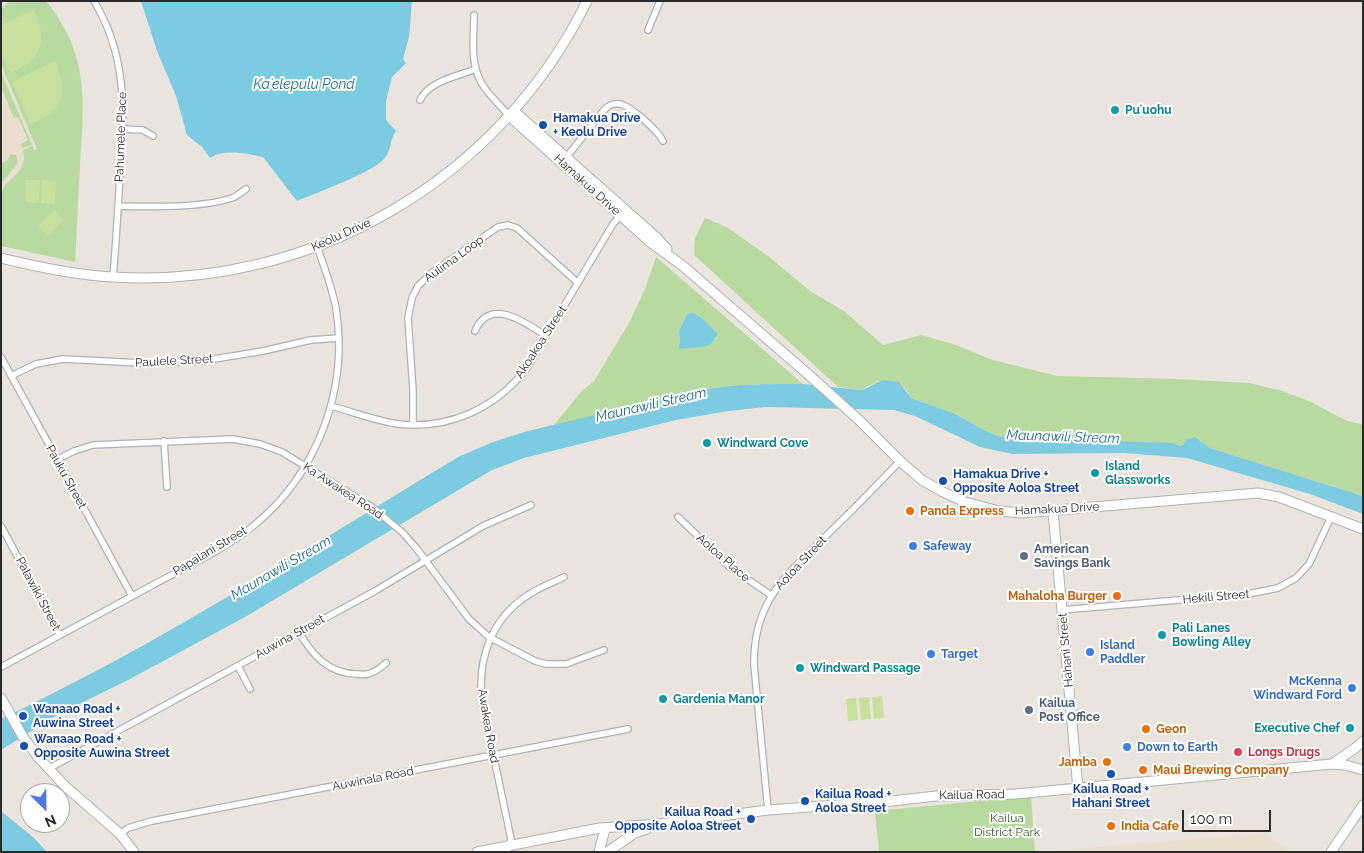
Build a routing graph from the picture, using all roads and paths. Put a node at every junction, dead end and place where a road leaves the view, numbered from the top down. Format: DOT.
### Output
graph roads {
  1 [pos="94,1"];
  2 [pos="587,1"];
  3 [pos="660,1"];
  4 [pos="474,15"];
  5 [pos="648,30"];
  6 [pos="476,69"];
  7 [pos="420,100"];
  8 [pos="512,113"];
  9 [pos="123,129"];
  10 [pos="153,136"];
  11 [pos="663,141"];
  12 [pos="564,160"];
  13 [pos="246,189"];
  14 [pos="118,206"];
  15 [pos="623,213"];
  16 [pos="317,246"];
  17 [pos="1,258"];
  18 [pos="113,277"];
  19 [pos="578,283"];
  20 [pos="475,331"];
  21 [pos="546,336"];
  22 [pos="339,338"];
  23 [pos="1,357"];
  24 [pos="11,376"];
  25 [pos="331,406"];
  26 [pos="413,425"];
  27 [pos="164,441"];
  28 [pos="56,460"];
  29 [pos="900,461"];
  30 [pos="305,466"];
  31 [pos="167,487"];
  32 [pos="531,505"];
  33 [pos="1053,511"];
  34 [pos="1331,517"];
  35 [pos="678,518"];
  36 [pos="1,526"];
  37 [pos="1363,529"];
  38 [pos="426,561"];
  39 [pos="564,577"];
  40 [pos="771,595"];
  41 [pos="132,596"];
  42 [pos="1062,610"];
  43 [pos="299,632"];
  44 [pos="60,635"];
  45 [pos="490,637"];
  46 [pos="604,650"];
  47 [pos="386,663"];
  48 [pos="238,666"];
  49 [pos="1,667"];
  50 [pos="250,689"];
  51 [pos="1,698"];
  52 [pos="628,729"];
  53 [pos="1363,741"];
  54 [pos="492,756"];
  55 [pos="1332,764"];
  56 [pos="48,769"];
  57 [pos="1363,770"];
  58 [pos="1078,788"];
  59 [pos="1363,805"];
  60 [pos="768,810"];
  61 [pos="659,824"];
  62 [pos="605,829"];
  63 [pos="120,834"];
  64 [pos="508,848"];
  65 [pos="134,852"];
  66 [pos="477,852"];
  67 [pos="599,852"];
  68 [pos="607,852"];
  69 [pos="1331,852"];
  1 -- 9 [label="street, Pahumele Place"];
  2 -- 8 [label="main road, Keolu Drive"];
  3 -- 5 [label="street"];
  4 -- 6 [label="street, Hamakua Drive"];
  6 -- 7 [label="street"];
  6 -- 8 [label="street, Hamakua Drive"];
  8 -- 12 [label="main road, Hamakua Drive"];
  8 -- 16 [label="main road, Keolu Drive"];
  9 -- 10 [label="street"];
  9 -- 14 [label="street, Pahumele Place"];
  11 -- 12 [label="street"];
  12 -- 15 [label="main road, Hamakua Drive"];
  13 -- 14 [label="street"];
  14 -- 18 [label="street, Pahumele Place"];
  15 -- 19 [label="street, Akoakoa Street"];
  15 -- 29 [label="main road, Hamakua Drive"];
  16 -- 18 [label="main road, Keolu Drive"];
  16 -- 22 [label="street, Papalani Street"];
  17 -- 18 [label="main road, Keolu Drive"];
  19 -- 21 [label="street, Akoakoa Street"];
  19 -- 26 [label="street, Aulima Loop"];
  20 -- 21 [label="street"];
  21 -- 26 [label="street, Akoakoa Street"];
  22 -- 24 [label="street, Paulele Street"];
  22 -- 25 [label="street, Papalani Street"];
  23 -- 24 [label="street, Pauku Street"];
  24 -- 28 [label="street, Pauku Street"];
  25 -- 26 [label="street, Akoakoa Street"];
  25 -- 30 [label="street, Papalani Street"];
  27 -- 28 [label="street, Ka Awakea Road"];
  27 -- 30 [label="street, Ka Awakea Road"];
  27 -- 31 [label="street"];
  28 -- 41 [label="street, Pauku Street"];
  29 -- 33 [label="main road, Hamakua Drive"];
  29 -- 40 [label="street, Aoloa Street"];
  30 -- 38 [label="street, Ka Awakea Road"];
  30 -- 41 [label="street, Papalani Street"];
  32 -- 38 [label="street, Auwina Street"];
  33 -- 34 [label="main road, Hamakua Drive"];
  33 -- 42 [label="main road, Hahani Street"];
  34 -- 37 [label="main road, Hamakua Drive"];
  34 -- 42 [label="street, Hekili Street"];
  35 -- 40 [label="street, Aoloa Place"];
  36 -- 44 [label="street, Palawiki Street"];
  38 -- 43 [label="street, Auwina Street"];
  38 -- 45 [label="street, Ka Awakea Road"];
  39 -- 45 [label="street, Awakea Road"];
  40 -- 60 [label="street, Aoloa Street"];
  41 -- 44 [label="street, Papalani Street"];
  42 -- 58 [label="main road, Hahani Street"];
  43 -- 47 [label="street"];
  43 -- 48 [label="street, Auwina Street"];
  44 -- 49 [label="street, Papalani Street"];
  45 -- 46 [label="street, Ka Awakea Road"];
  45 -- 54 [label="street, Awakea Road"];
  48 -- 50 [label="street"];
  48 -- 56 [label="street, Auwina Street"];
  51 -- 56 [label="main road"];
  52 -- 54 [label="street, Auwinala Road"];
  53 -- 55 [label="main road"];
  54 -- 63 [label="street, Auwinala Road"];
  54 -- 64 [label="street, Awakea Road"];
  55 -- 57 [label="main road, Kailua Road"];
  55 -- 58 [label="main road, Kailua Road"];
  56 -- 63 [label="main road"];
  58 -- 60 [label="main road, Kailua Road"];
  59 -- 69 [label="main road"];
  60 -- 61 [label="main road, Kailua Road"];
  61 -- 62 [label="main road, Kailua Road"];
  61 -- 68 [label="main road"];
  62 -- 64 [label="main road, Kailua Road"];
  62 -- 67 [label="main road"];
  63 -- 65 [label="main road"];
  64 -- 66 [label="main road, Kailua Road"];
}
